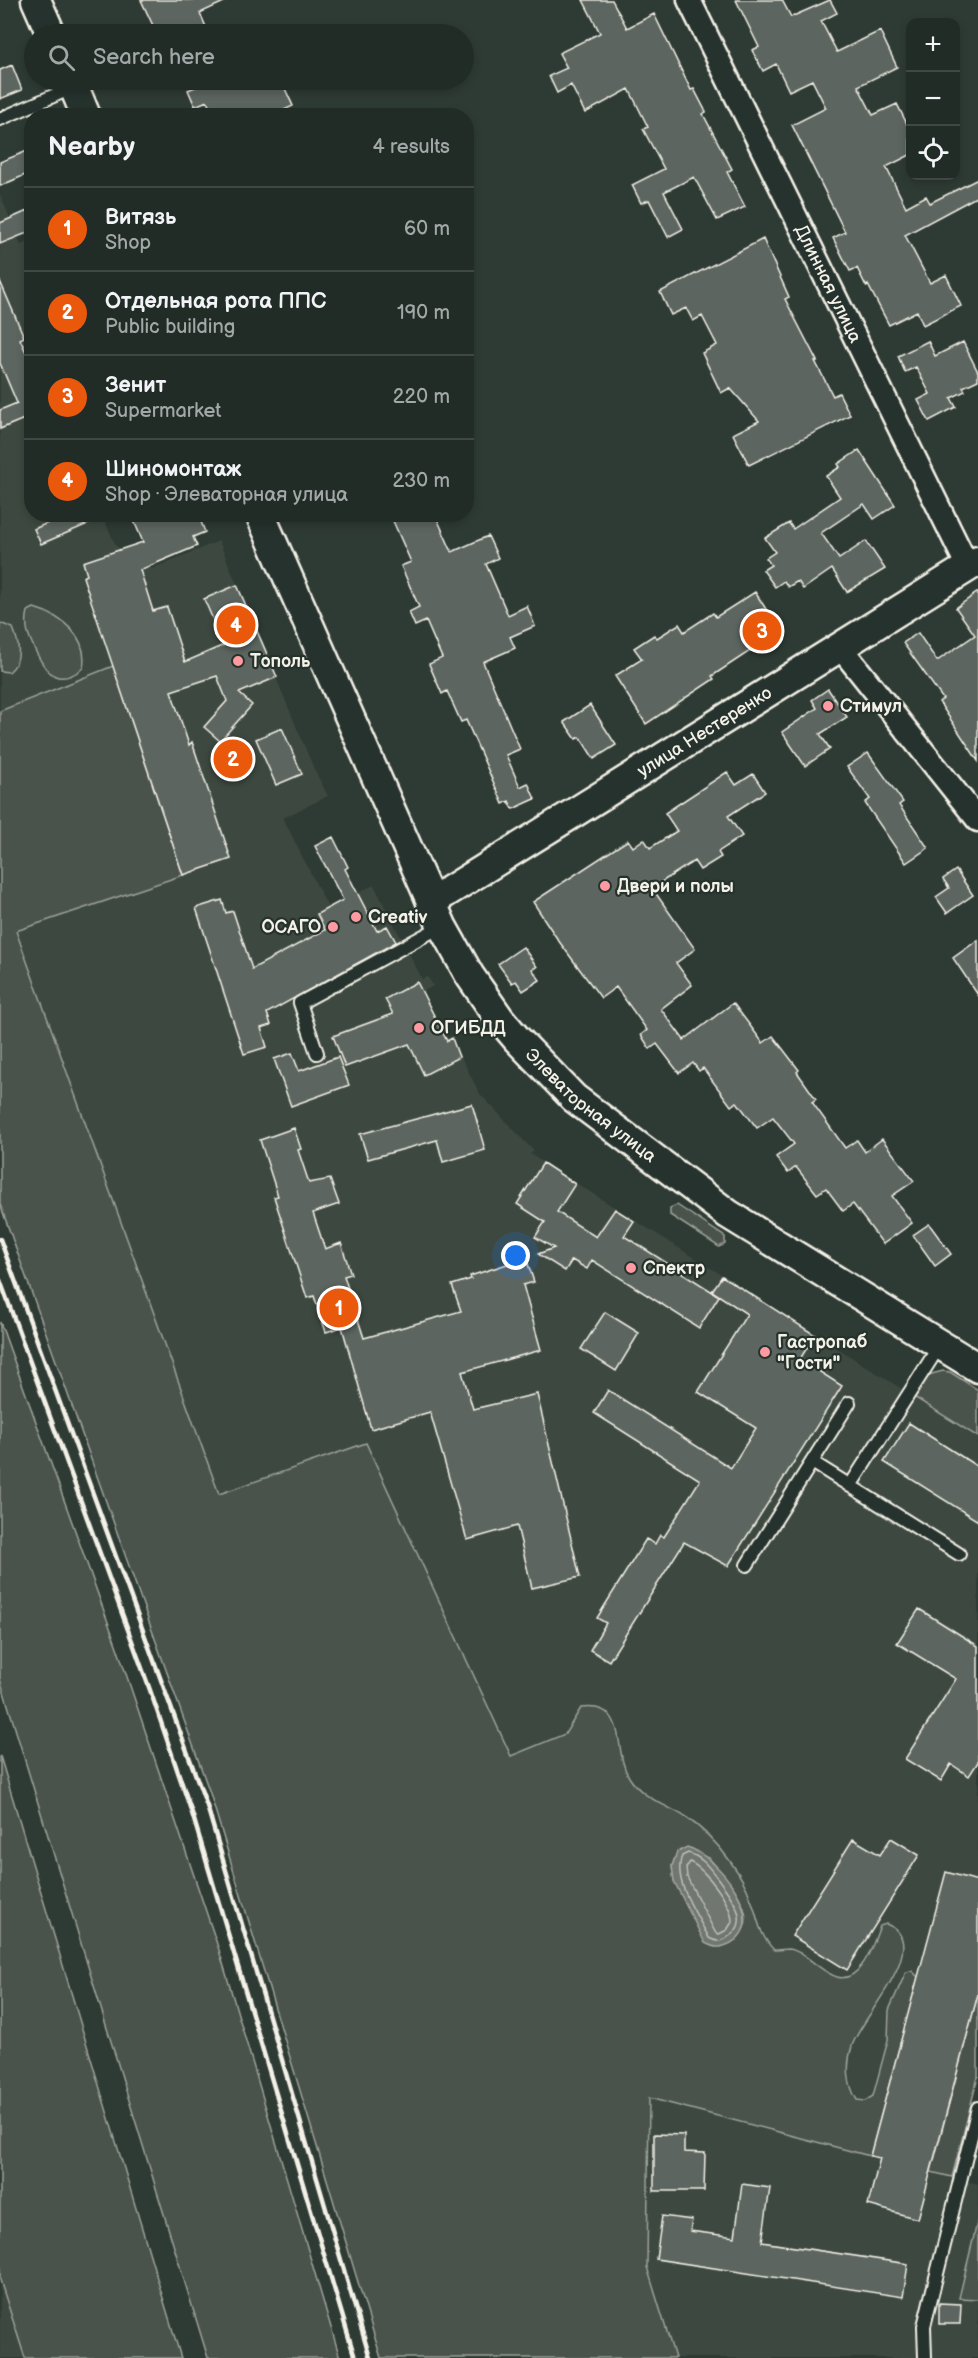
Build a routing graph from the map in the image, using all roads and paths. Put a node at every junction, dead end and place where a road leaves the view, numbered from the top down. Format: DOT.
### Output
graph roads {
  1 [pos="36,0"];
  2 [pos="688,0"];
  3 [pos="47,24"];
  4 [pos="58,90"];
  5 [pos="75,90"];
  6 [pos="83,108"];
  7 [pos="0,119"];
  8 [pos="264,522"];
  9 [pos="973,564"];
  10 [pos="840,647"];
  11 [pos="978,820"];
  12 [pos="437,914"];
  13 [pos="317,1053"];
  14 [pos="940,1345"];
  15 [pos="978,1368"];
  16 [pos="849,1403"];
  17 [pos="812,1462"];
  18 [pos="850,1486"];
  19 [pos="959,1554"];
  20 [pos="747,1565"];
  21 [pos="978,2108"];
  22 [pos="925,2358"];
  1 -- 3 [label="street"];
  2 -- 9 [label="street, Длинная улица"];
  4 -- 7 [label="lane"];
  5 -- 6 [label="street"];
  8 -- 12 [label="street, Элеваторная улица"];
  9 -- 10 [label="street, улица Нестеренко"];
  10 -- 11 [label="street"];
  10 -- 12 [label="street, улица Нестеренко"];
  12 -- 13 [label="lane"];
  12 -- 14 [label="street, Элеваторная улица"];
  14 -- 15 [label="street, Элеваторная улица"];
  14 -- 18 [label="lane"];
  16 -- 17 [label="lane"];
  17 -- 18 [label="lane"];
  17 -- 20 [label="lane"];
  18 -- 19 [label="lane"];
  21 -- 22 [label="lane"];
}
